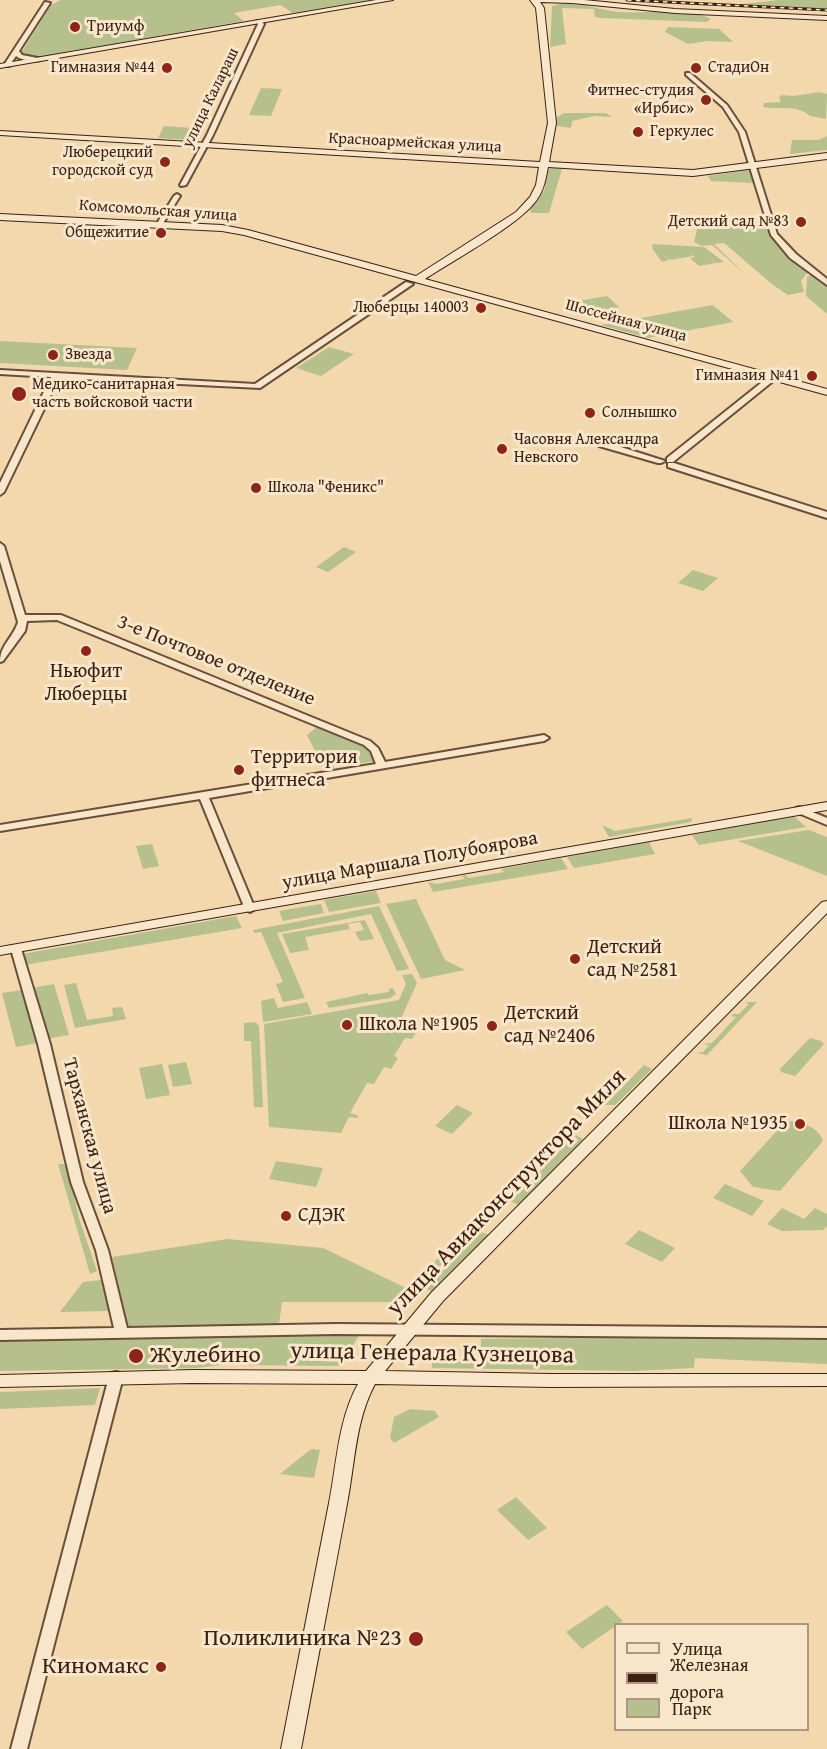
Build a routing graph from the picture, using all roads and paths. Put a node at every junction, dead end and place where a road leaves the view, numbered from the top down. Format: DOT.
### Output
graph roads {
  1 [pos="384,0"];
  2 [pos="589,0"];
  3 [pos="554,1"];
  4 [pos="47,3"];
  5 [pos="536,3"];
  6 [pos="672,5"];
  7 [pos="827,15"];
  8 [pos="259,22"];
  9 [pos="16,52"];
  10 [pos="40,59"];
  11 [pos="2,69"];
  12 [pos="688,74"];
  13 [pos="0,133"];
  14 [pos="204,146"];
  15 [pos="827,156"];
  16 [pos="545,165"];
  17 [pos="753,166"];
  18 [pos="183,185"];
  19 [pos="177,196"];
  20 [pos="0,217"];
  21 [pos="159,225"];
  22 [pos="413,282"];
  23 [pos="827,283"];
  24 [pos="0,372"];
  25 [pos="56,375"];
  26 [pos="774,377"];
  27 [pos="827,392"];
  28 [pos="602,444"];
  29 [pos="667,462"];
  30 [pos="0,492"];
  31 [pos="827,515"];
  32 [pos="0,546"];
  33 [pos="22,618"];
  34 [pos="0,659"];
  35 [pos="544,738"];
  36 [pos="382,766"];
  37 [pos="203,795"];
  38 [pos="827,806"];
  39 [pos="800,810"];
  40 [pos="827,822"];
  41 [pos="0,828"];
  42 [pos="827,905"];
  43 [pos="250,909"];
  44 [pos="16,949"];
  45 [pos="0,951"];
  46 [pos="407,1330"];
  47 [pos="122,1333"];
  48 [pos="827,1333"];
  49 [pos="0,1335"];
  50 [pos="116,1377"];
  51 [pos="371,1377"];
  52 [pos="827,1380"];
  53 [pos="0,1381"];
  54 [pos="19,1749"];
  55 [pos="291,1749"];
  1 -- 8 [label="street"];
  2 -- 6 [label="street"];
  3 -- 5 [label="street"];
  3 -- 7 [label="street"];
  4 -- 9 [label="street"];
  5 -- 16 [label="street"];
  6 -- 7 [label="street"];
  8 -- 10 [label="street"];
  8 -- 14 [label="street, улица Калараш"];
  9 -- 10 [label="street"];
  9 -- 11 [label="street"];
  10 -- 11 [label="street"];
  12 -- 17 [label="street"];
  13 -- 14 [label="street, Красноармейская улица"];
  14 -- 16 [label="street, Красноармейская улица"];
  14 -- 18 [label="street, улица Калараш"];
  15 -- 17 [label="street, Красноармейская улица"];
  16 -- 17 [label="street, Красноармейская улица"];
  16 -- 22 [label="street"];
  17 -- 23 [label="street"];
  19 -- 21 [label="street"];
  20 -- 21 [label="street, Комсомольская улица"];
  21 -- 22 [label="street, Комсомольская улица"];
  22 -- 25 [label="street"];
  22 -- 26 [label="street, Шоссейная улица"];
  24 -- 25 [label="street"];
  25 -- 30 [label="street"];
  26 -- 27 [label="street, Шоссейная улица"];
  26 -- 29 [label="street"];
  28 -- 29 [label="street"];
  29 -- 31 [label="street"];
  32 -- 33 [label="street"];
  33 -- 34 [label="street"];
  33 -- 36 [label="street, 3-е Почтовое отделение"];
  35 -- 36 [label="street"];
  36 -- 37 [label="street"];
  37 -- 41 [label="street"];
  37 -- 43 [label="street"];
  38 -- 39 [label="street, улица Маршала Полубоярова"];
  39 -- 40 [label="street"];
  39 -- 43 [label="street, улица Маршала Полубоярова"];
  42 -- 46 [label="street, улица Авиаконструктора Миля"];
  43 -- 44 [label="street, улица Маршала Полубоярова"];
  44 -- 45 [label="street, улица Маршала Полубоярова"];
  44 -- 47 [label="street, Тарханская улица"];
  46 -- 47 [label="street"];
  46 -- 48 [label="street"];
  46 -- 51 [label="street, улица Авиаконструктора Миля"];
  47 -- 49 [label="street"];
  50 -- 51 [label="street, улица Генерала Кузнецова"];
  50 -- 53 [label="street, улица Генерала Кузнецова"];
  50 -- 54 [label="street"];
  51 -- 52 [label="street, улица Генерала Кузнецова"];
  51 -- 55 [label="street, улица Авиаконструктора Миля"];
}
